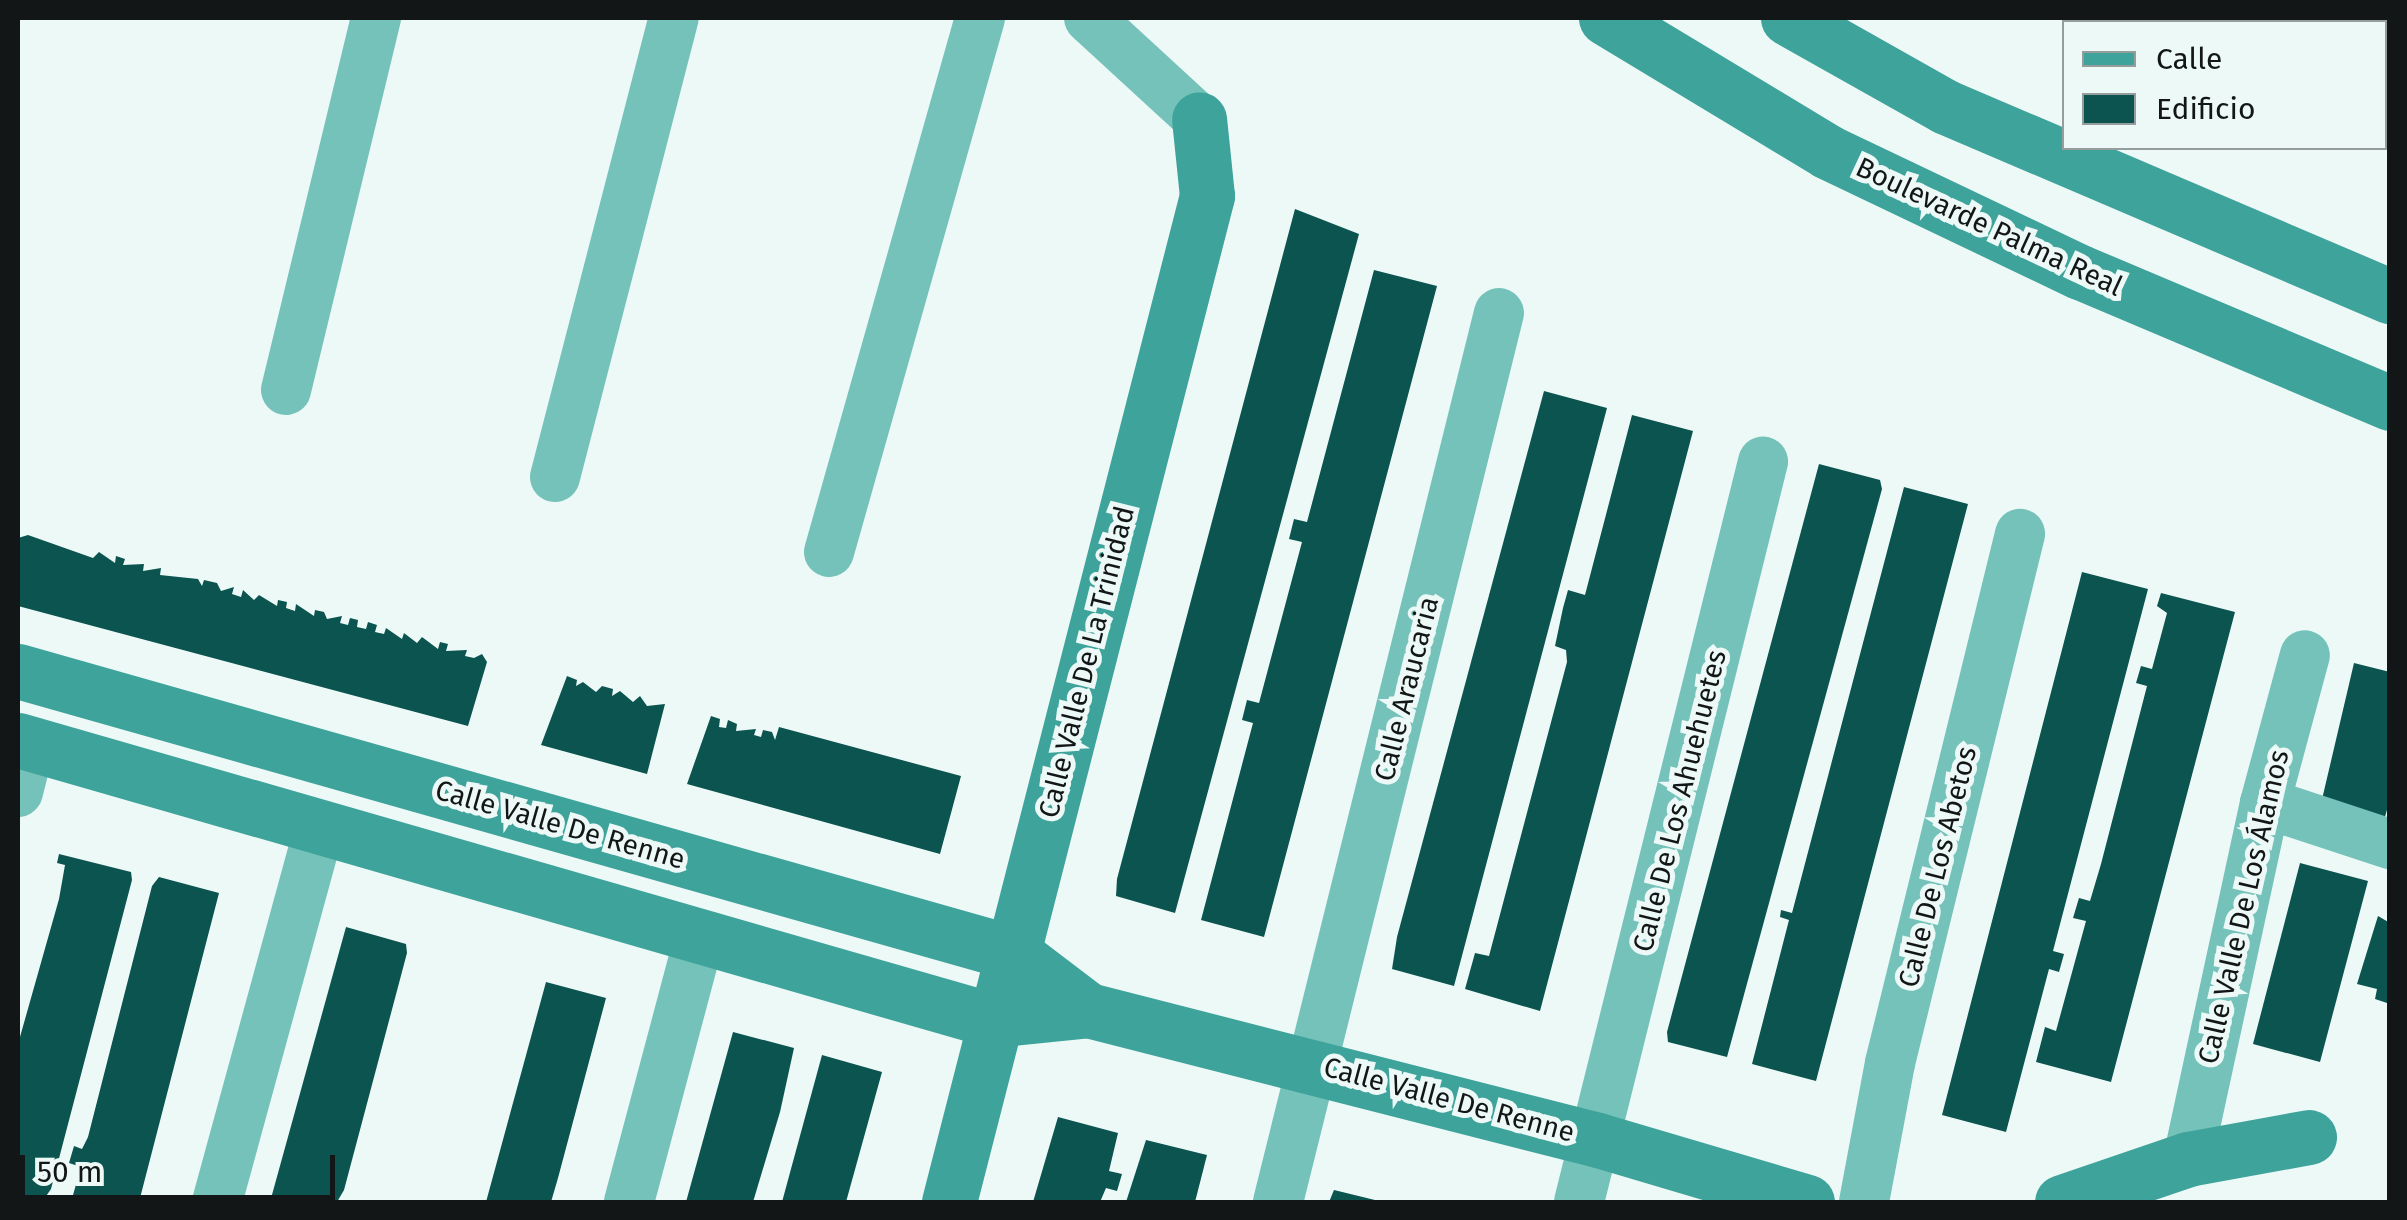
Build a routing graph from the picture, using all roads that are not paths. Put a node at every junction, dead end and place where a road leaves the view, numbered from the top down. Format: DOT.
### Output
graph roads {
  1 [pos="376,18"];
  2 [pos="674,18"];
  3 [pos="980,18"];
  4 [pos="1088,18"];
  5 [pos="1606,18"];
  6 [pos="1788,18"];
  7 [pos="1199,119"];
  8 [pos="2390,296"];
  9 [pos="1499,313"];
  10 [pos="286,390"];
  11 [pos="2390,403"];
  12 [pos="1763,462"];
  13 [pos="555,477"];
  14 [pos="2020,534"];
  15 [pos="829,552"];
  16 [pos="2305,655"];
  17 [pos="18,671"];
  18 [pos="22,758"];
  19 [pos="2265,804"];
  20 [pos="319,828"];
  21 [pos="2390,844"];
  22 [pos="700,936"];
  23 [pos="1012,953"];
  24 [pos="1088,1010"];
  25 [pos="992,1020"];
  26 [pos="1315,1065"];
  27 [pos="2309,1137"];
  28 [pos="1598,1140"];
  29 [pos="2188,1159"];
  30 [pos="216,1202"];
  31 [pos="629,1202"];
  32 [pos="948,1202"];
  33 [pos="1278,1202"];
  34 [pos="1578,1202"];
  35 [pos="1807,1202"];
  36 [pos="1864,1202"];
  37 [pos="2062,1202"];
  1 -- 10 [label="street"];
  2 -- 13 [label="street"];
  3 -- 15 [label="street"];
  4 -- 7 [label="street"];
  5 -- 11 [label="street, Boulevarde Palma Real"];
  6 -- 8 [label="street"];
  7 -- 23 [label="street, Calle Valle De La Trinidad"];
  9 -- 26 [label="street, Calle Araucaria"];
  12 -- 28 [label="street, Calle De Los Ahuehuetes"];
  14 -- 36 [label="street, Calle De Los Abetos"];
  16 -- 19 [label="street, Calle Valle De Los Álamos"];
  17 -- 23 [label="street, Calle Valle De Renne"];
  18 -- 20 [label="street, Calle Valle De Renne"];
  19 -- 21 [label="street"];
  19 -- 29 [label="street, Calle Valle De Los Álamos"];
  20 -- 22 [label="street, Calle Valle De Renne"];
  20 -- 30 [label="street"];
  22 -- 25 [label="street, Calle Valle De Renne"];
  22 -- 31 [label="street"];
  23 -- 24 [label="street, Calle Valle De Renne"];
  23 -- 25 [label="street, Calle Valle De La Trinidad"];
  24 -- 25 [label="street, Calle Valle De Renne"];
  24 -- 26 [label="street, Calle Valle De Renne"];
  25 -- 32 [label="street, Calle Valle De La Trinidad"];
  26 -- 28 [label="street, Calle Valle De Renne"];
  26 -- 33 [label="street, Calle Araucaria"];
  27 -- 29 [label="street"];
  28 -- 34 [label="street, Calle De Los Ahuehuetes"];
  28 -- 35 [label="street, Calle Valle De Renne"];
  29 -- 37 [label="street"];
}
